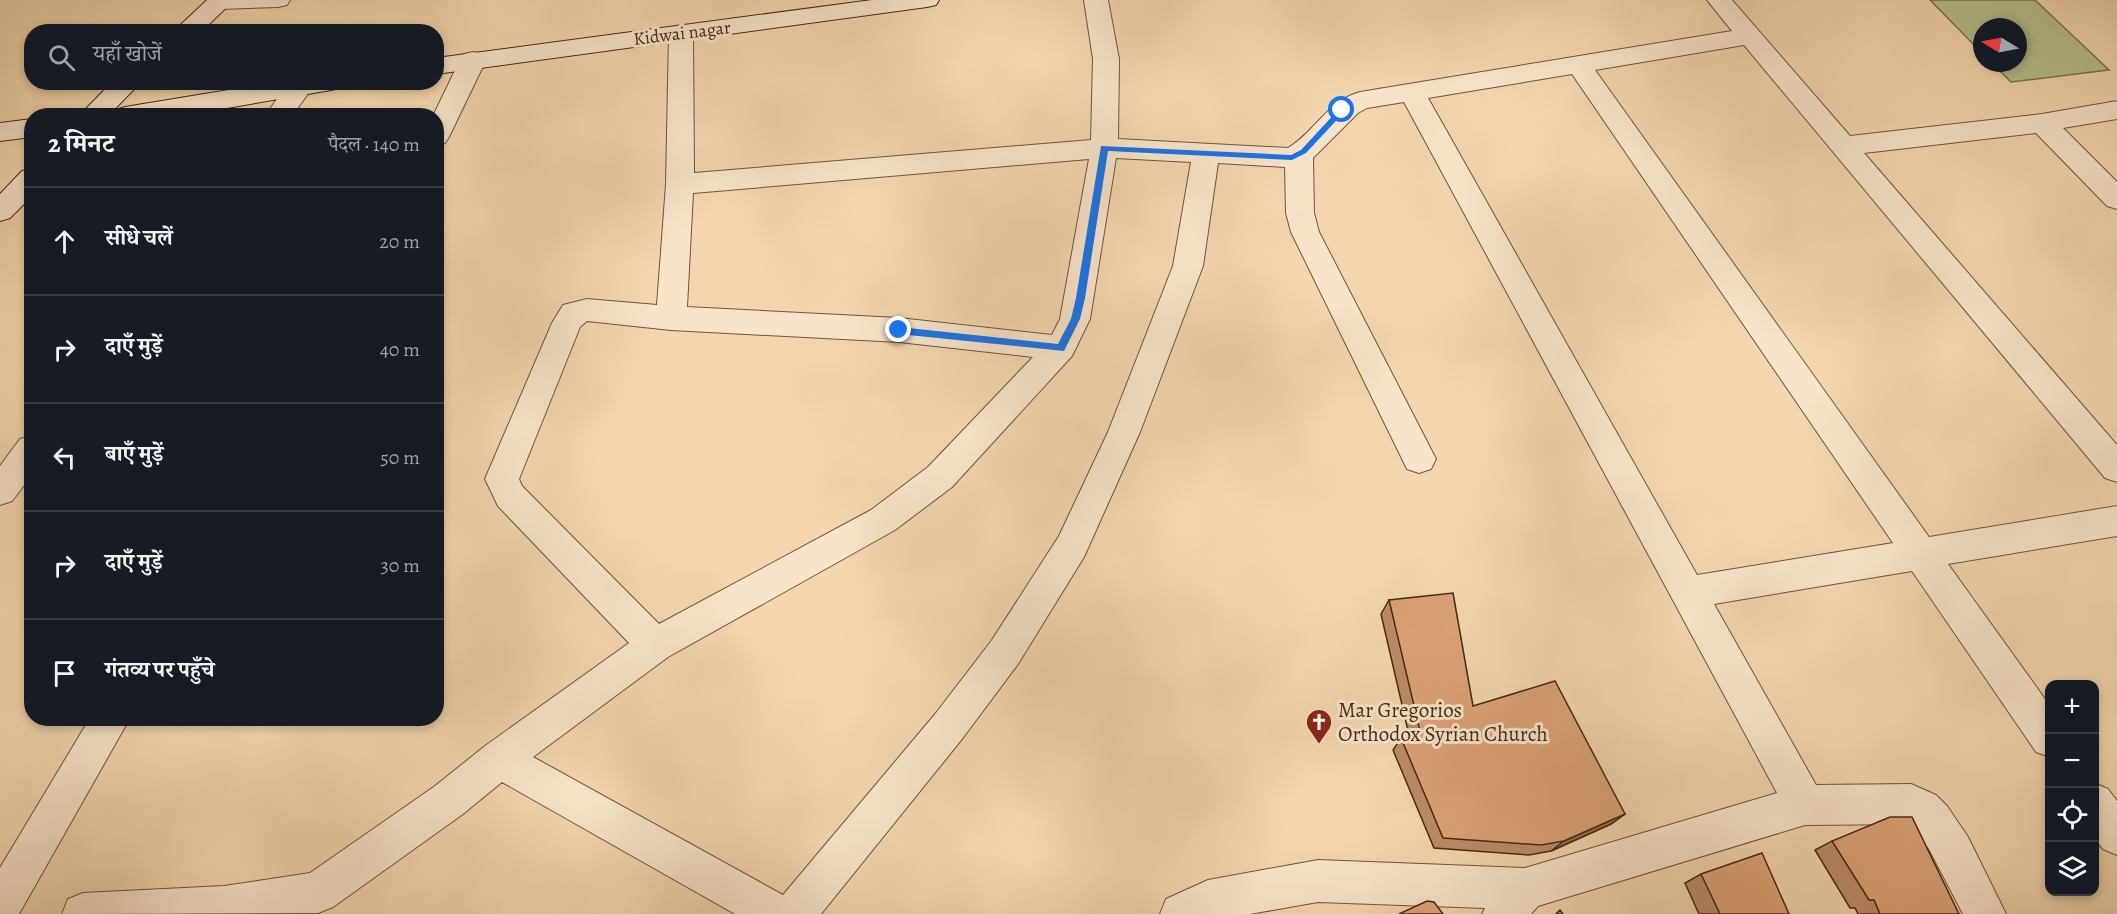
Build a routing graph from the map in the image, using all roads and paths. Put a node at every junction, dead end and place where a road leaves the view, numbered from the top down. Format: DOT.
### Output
graph roads {
  1 [pos="278,0"];
  2 [pos="927,0"];
  3 [pos="1096,0"];
  4 [pos="1719,0"];
  5 [pos="221,1"];
  6 [pos="194,24"];
  7 [pos="681,33"];
  8 [pos="1750,36"];
  9 [pos="473,60"];
  10 [pos="1578,64"];
  11 [pos="444,65"];
  12 [pos="120,90"];
  13 [pos="286,90"];
  14 [pos="297,90"];
  15 [pos="1411,91"];
  16 [pos="100,108"];
  17 [pos="174,108"];
  18 [pos="284,108"];
  19 [pos="2117,110"];
  20 [pos="444,120"];
  21 [pos="2042,123"];
  22 [pos="24,129"];
  23 [pos="0,132"];
  24 [pos="1843,146"];
  25 [pos="1104,148"];
  26 [pos="1206,153"];
  27 [pos="1299,155"];
  28 [pos="680,184"];
  29 [pos="24,186"];
  30 [pos="2117,199"];
  31 [pos="0,211"];
  32 [pos="671,318"];
  33 [pos="1060,348"];
  34 [pos="1419,459"];
  35 [pos="24,460"];
  36 [pos="2117,468"];
  37 [pos="0,491"];
  38 [pos="2117,521"];
  39 [pos="1921,555"];
  40 [pos="1687,593"];
  41 [pos="655,645"];
  42 [pos="106,726"];
  43 [pos="2046,734"];
  44 [pos="499,759"];
  45 [pos="1805,806"];
  46 [pos="2099,810"];
  47 [pos="2117,835"];
  48 [pos="1514,901"];
  49 [pos="320,903"];
  50 [pos="0,907"];
  51 [pos="222,910"];
  52 [pos="83,914"];
  53 [pos="776,914"];
  54 [pos="794,914"];
  55 [pos="1181,914"];
  56 [pos="1985,914"];
  1 -- 5 [label="street"];
  2 -- 7 [label="street, Kidwai nagar"];
  3 -- 25 [label="street"];
  4 -- 8 [label="street"];
  5 -- 6 [label="street"];
  7 -- 9 [label="street, Kidwai nagar"];
  7 -- 28 [label="street"];
  8 -- 10 [label="street"];
  8 -- 24 [label="street"];
  9 -- 11 [label="street, Kidwai nagar"];
  9 -- 20 [label="street"];
  10 -- 15 [label="street"];
  10 -- 39 [label="street"];
  12 -- 16 [label="street"];
  13 -- 17 [label="street"];
  14 -- 18 [label="street"];
  15 -- 27 [label="street"];
  15 -- 40 [label="street"];
  19 -- 21 [label="street"];
  21 -- 24 [label="street"];
  21 -- 30 [label="street"];
  22 -- 23 [label="street"];
  24 -- 36 [label="street"];
  25 -- 26 [label="street"];
  25 -- 28 [label="street"];
  25 -- 33 [label="street"];
  26 -- 27 [label="street"];
  26 -- 54 [label="street"];
  27 -- 34 [label="street"];
  28 -- 32 [label="street"];
  29 -- 31 [label="street"];
  32 -- 33 [label="street"];
  32 -- 41 [label="street"];
  33 -- 41 [label="street"];
  35 -- 37 [label="street"];
  38 -- 39 [label="street"];
  39 -- 40 [label="street"];
  39 -- 43 [label="street"];
  40 -- 45 [label="street"];
  41 -- 44 [label="street"];
  42 -- 50 [label="street"];
  44 -- 49 [label="street"];
  44 -- 53 [label="street"];
  45 -- 48 [label="street"];
  45 -- 56 [label="street"];
  46 -- 47 [label="street"];
  48 -- 55 [label="street"];
  49 -- 51 [label="street"];
  51 -- 52 [label="street"];
}
